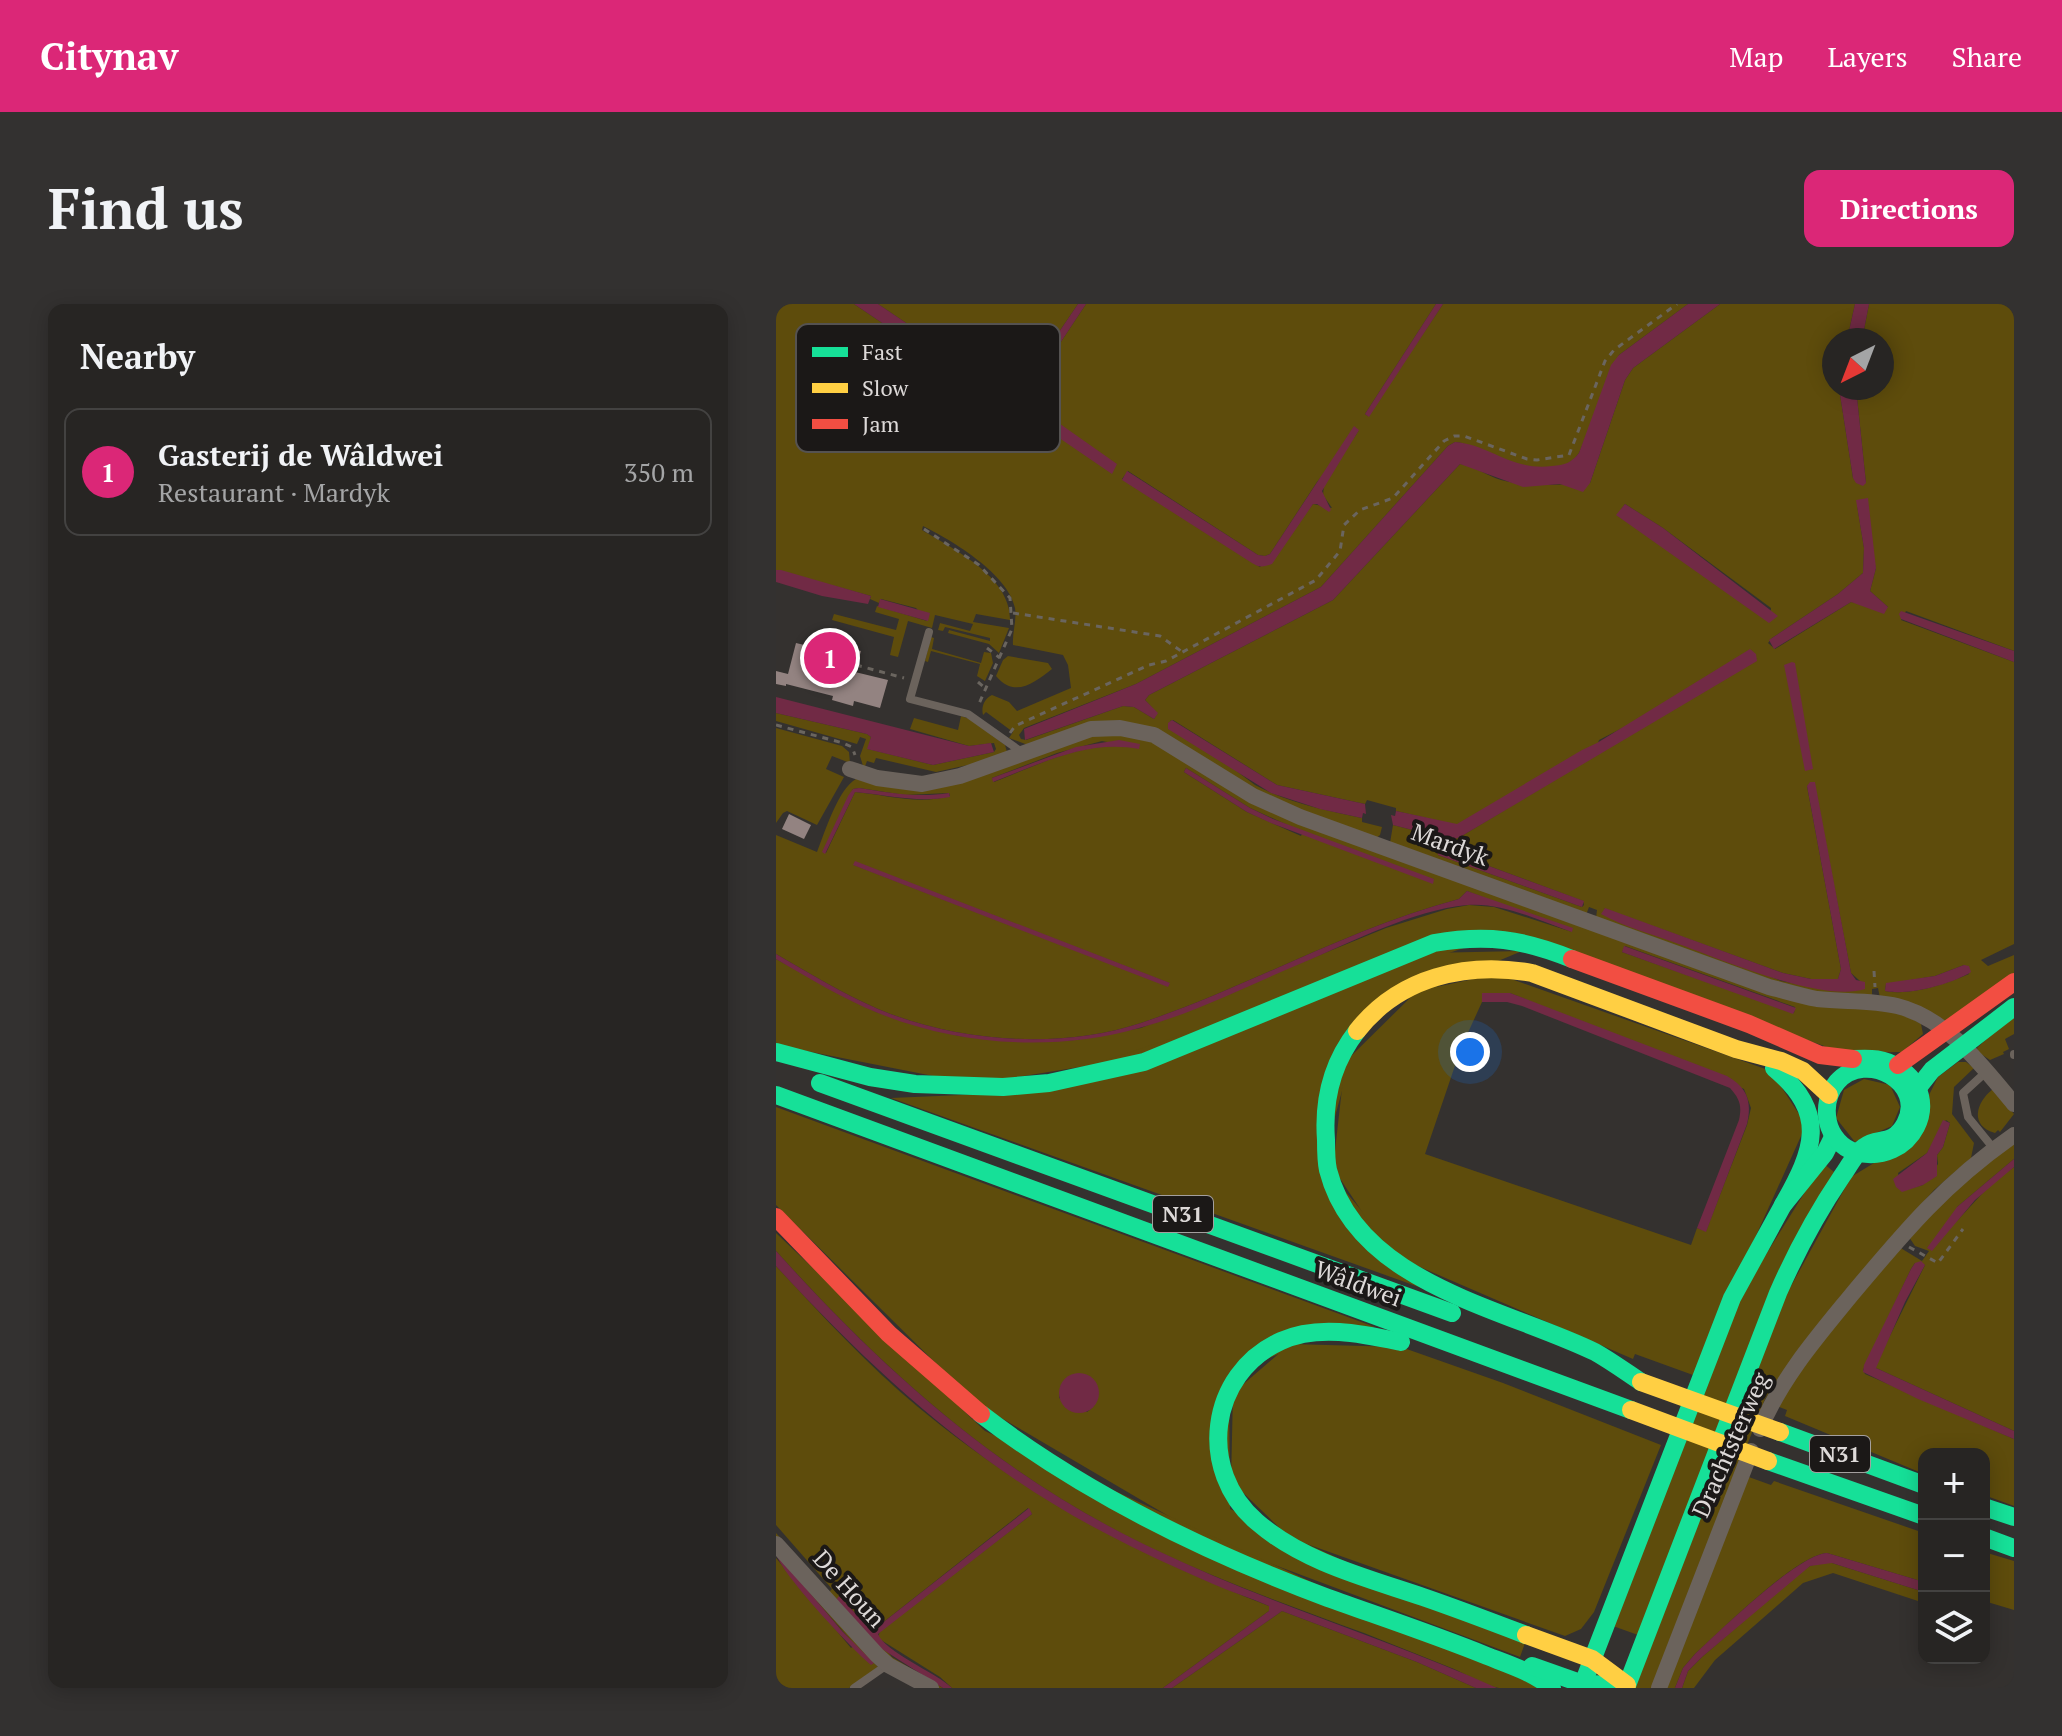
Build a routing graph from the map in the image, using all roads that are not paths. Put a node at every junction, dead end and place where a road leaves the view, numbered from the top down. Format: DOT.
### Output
graph roads {
  1 [pos="929,632"];
  2 [pos="1023,753"];
  3 [pos="850,769"];
  4 [pos="2014,982"];
  5 [pos="2014,1007"];
  6 [pos="1945,1031"];
  7 [pos="1962,1046"];
  8 [pos="1736,1049"];
  9 [pos="776,1052"];
  10 [pos="1853,1066"];
  11 [pos="776,1067"];
  12 [pos="1893,1069"];
  13 [pos="1986,1072"];
  14 [pos="1917,1089"];
  15 [pos="776,1095"];
  16 [pos="1829,1095"];
  17 [pos="2014,1104"];
  18 [pos="2014,1135"];
  19 [pos="1833,1137"];
  20 [pos="1994,1149"];
  21 [pos="1858,1154"];
  22 [pos="1783,1205"];
  23 [pos="776,1217"];
  24 [pos="1517,1368"];
  25 [pos="1641,1382"];
  26 [pos="1918,1483"];
  27 [pos="1990,1509"];
  28 [pos="1918,1514"];
  29 [pos="2014,1517"];
  30 [pos="1990,1539"];
  31 [pos="776,1544"];
  32 [pos="2014,1548"];
  33 [pos="1470,1648"];
  34 [pos="1592,1659"];
  35 [pos="888,1665"];
  36 [pos="1582,1686"];
  37 [pos="1626,1686"];
  38 [pos="854,1688"];
  39 [pos="931,1688"];
  40 [pos="1552,1688"];
  41 [pos="1659,1688"];
  1 -- 2 [label="lane"];
  2 -- 3 [label="street, Mardyk"];
  2 -- 6 [label="street, Mardyk"];
  4 -- 6 [label="main road"];
  5 -- 7 [label="main road"];
  6 -- 7 [label="street, Mardyk"];
  6 -- 12 [label="main road"];
  7 -- 13 [label="street, Mardyk"];
  7 -- 14 [label="main road"];
  8 -- 16 [label="main road, N31"];
  8 -- 22 [label="main road, N31"];
  8 -- 25 [label="main road, N31"];
  9 -- 10 [label="main road"];
  10 -- 12 [label="main road"];
  10 -- 16 [label="main road"];
  11 -- 25 [label="main road, Wâldwei / N31"];
  12 -- 14 [label="main road"];
  12 -- 21 [label="main road"];
  13 -- 17 [label="street, Mardyk"];
  13 -- 20 [label="lane"];
  14 -- 21 [label="main road"];
  15 -- 24 [label="main road, Wâldwei / N31"];
  16 -- 19 [label="main road"];
  18 -- 20 [label="street, Drachtsterweg"];
  19 -- 21 [label="main road"];
  19 -- 22 [label="main road, Drachtsterweg"];
  20 -- 41 [label="street, Drachtsterweg"];
  21 -- 37 [label="main road, Drachtsterweg"];
  22 -- 34 [label="main road, Drachtsterweg"];
  23 -- 33 [label="main road"];
  24 -- 28 [label="main road, Wâldwei / N31, bridge"];
  24 -- 34 [label="main road, N31"];
  25 -- 26 [label="main road, Wâldwei / N31, bridge"];
  27 -- 29 [label="main road"];
  30 -- 32 [label="main road"];
  31 -- 35 [label="street, De Houn"];
  33 -- 36 [label="main road"];
  33 -- 40 [label="main road"];
  34 -- 36 [label="main road, Drachtsterweg"];
  34 -- 37 [label="main road"];
  35 -- 38 [label="lane"];
  35 -- 39 [label="street, De Houn"];
  36 -- 37 [label="main road"];
}
